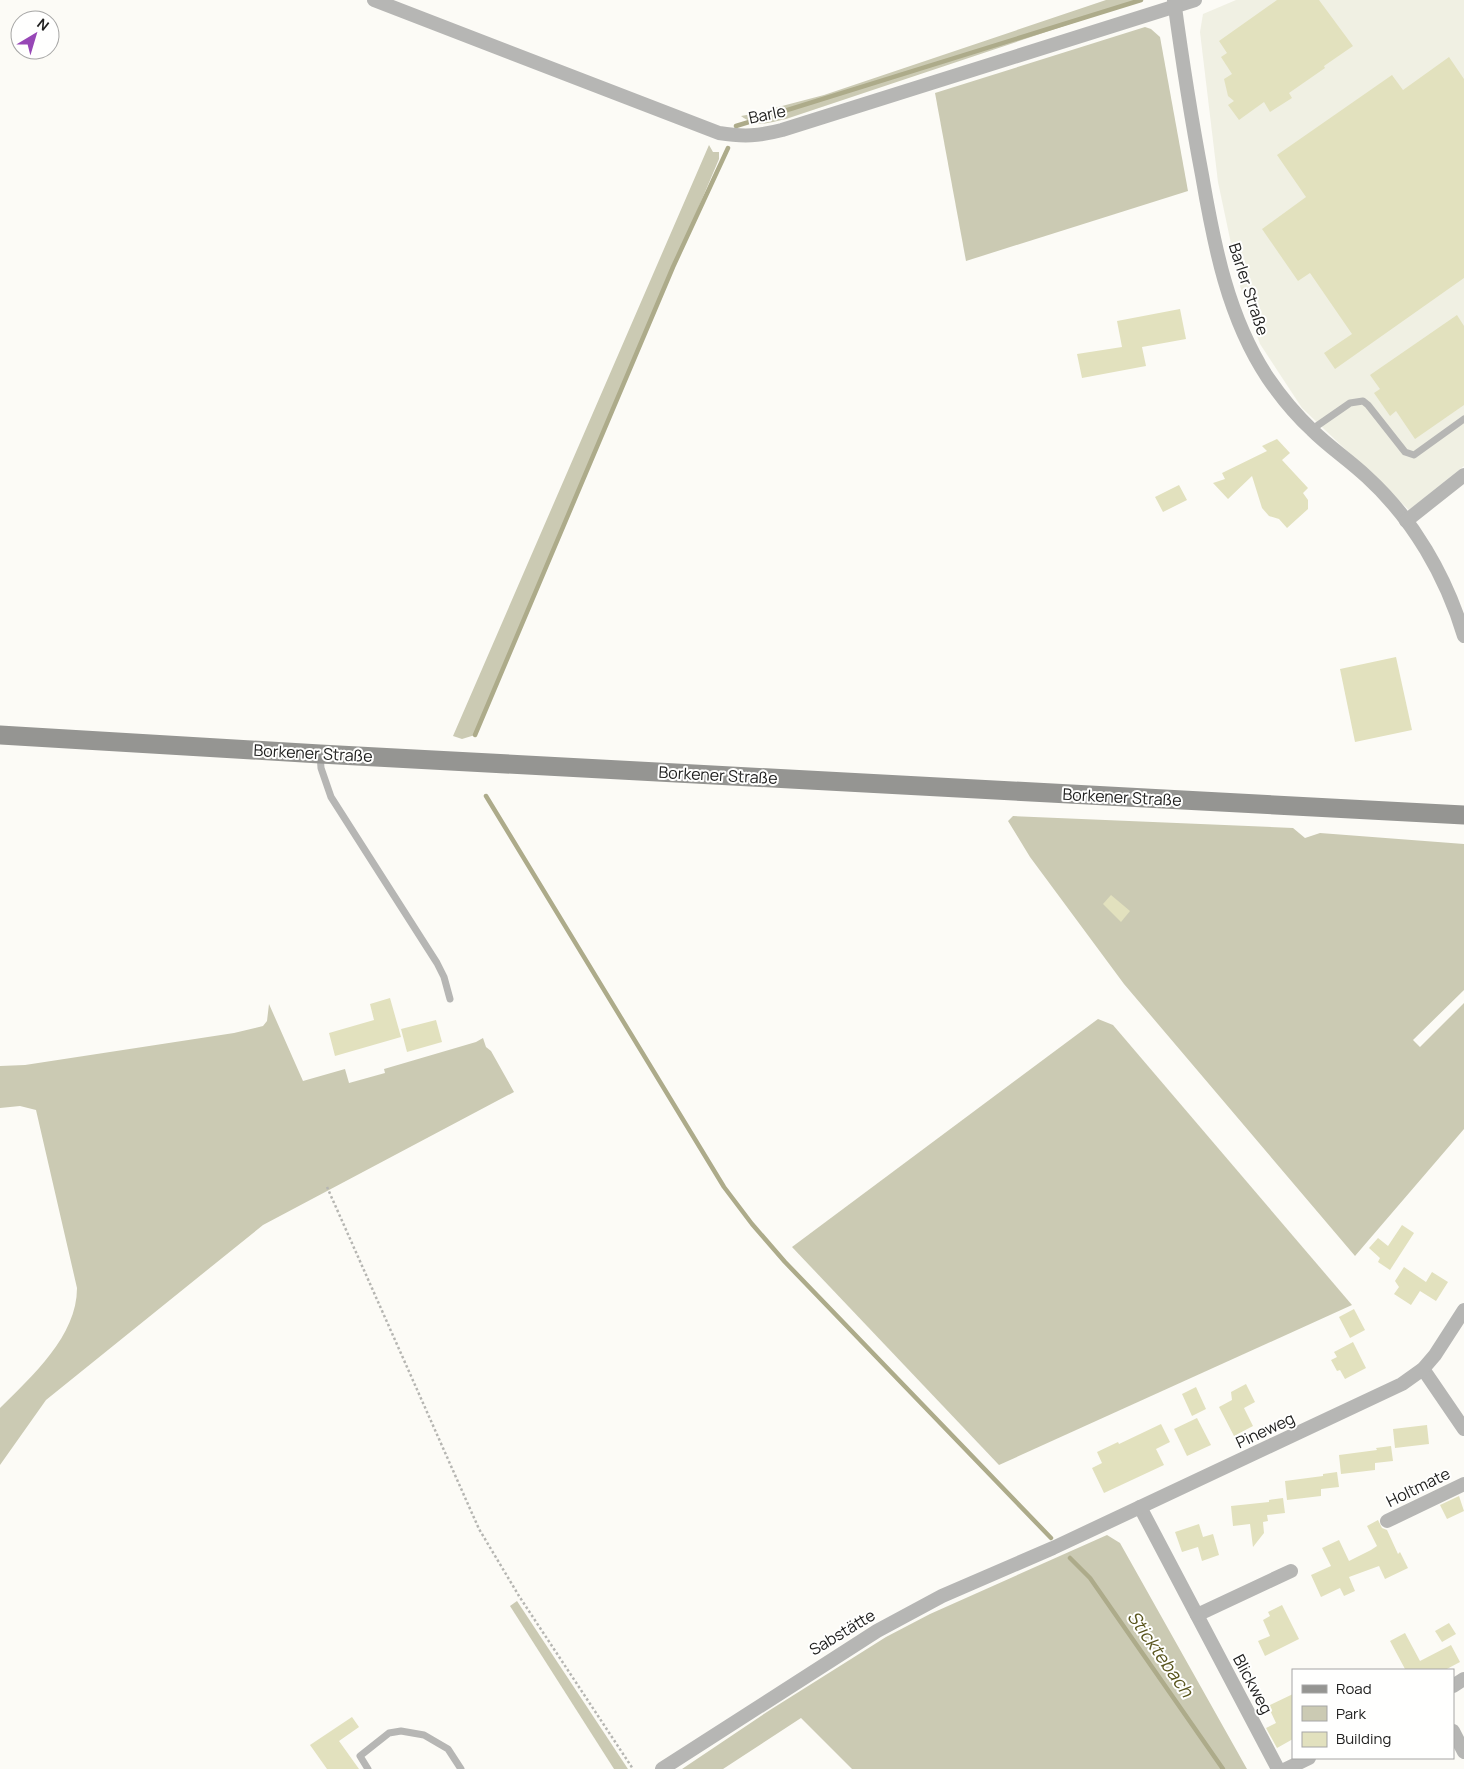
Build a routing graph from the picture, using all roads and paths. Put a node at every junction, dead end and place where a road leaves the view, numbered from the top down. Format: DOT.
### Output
graph roads {
  1 [pos="374,0"];
  2 [pos="1195,0"];
  3 [pos="1175,4"];
  4 [pos="1464,419"];
  5 [pos="1311,430"];
  6 [pos="1464,475"];
  7 [pos="1406,521"];
  8 [pos="1464,636"];
  9 [pos="0,735"];
  10 [pos="320,754"];
  11 [pos="1464,814"];
  12 [pos="450,999"];
  13 [pos="327,1188"];
  14 [pos="1464,1310"];
  15 [pos="1423,1369"];
  16 [pos="1464,1429"];
  17 [pos="1464,1484"];
  18 [pos="1140,1507"];
  19 [pos="1387,1521"];
  20 [pos="1053,1548"];
  21 [pos="1291,1571"];
  22 [pos="1196,1615"];
  23 [pos="1454,1733"];
  24 [pos="1464,1752"];
  25 [pos="1307,1759"];
  26 [pos="368,1769"];
  27 [pos="461,1769"];
  28 [pos="633,1769"];
  29 [pos="662,1769"];
  30 [pos="1278,1769"];
  31 [pos="1286,1769"];
  1 -- 3 [label="street, Barle"];
  2 -- 3 [label="street, Barle"];
  3 -- 5 [label="street, Barler Straße"];
  4 -- 5 [label="lane"];
  5 -- 7 [label="street, Barler Straße"];
  6 -- 7 [label="street"];
  7 -- 8 [label="street, Barler Straße"];
  9 -- 10 [label="main road, Borkener Straße"];
  10 -- 11 [label="main road, Borkener Straße"];
  10 -- 12 [label="lane"];
  13 -- 28 [label="path"];
  14 -- 15 [label="street, Pineweg"];
  15 -- 16 [label="street"];
  15 -- 18 [label="street, Pineweg"];
  17 -- 19 [label="street, Holtmate"];
  18 -- 20 [label="street, Pineweg"];
  18 -- 22 [label="street, Blickweg"];
  20 -- 29 [label="street, Sabstätte"];
  21 -- 22 [label="street"];
  22 -- 30 [label="street, Blickweg"];
  23 -- 24 [label="street"];
  25 -- 31 [label="street"];
  26 -- 27 [label="lane"];
}
